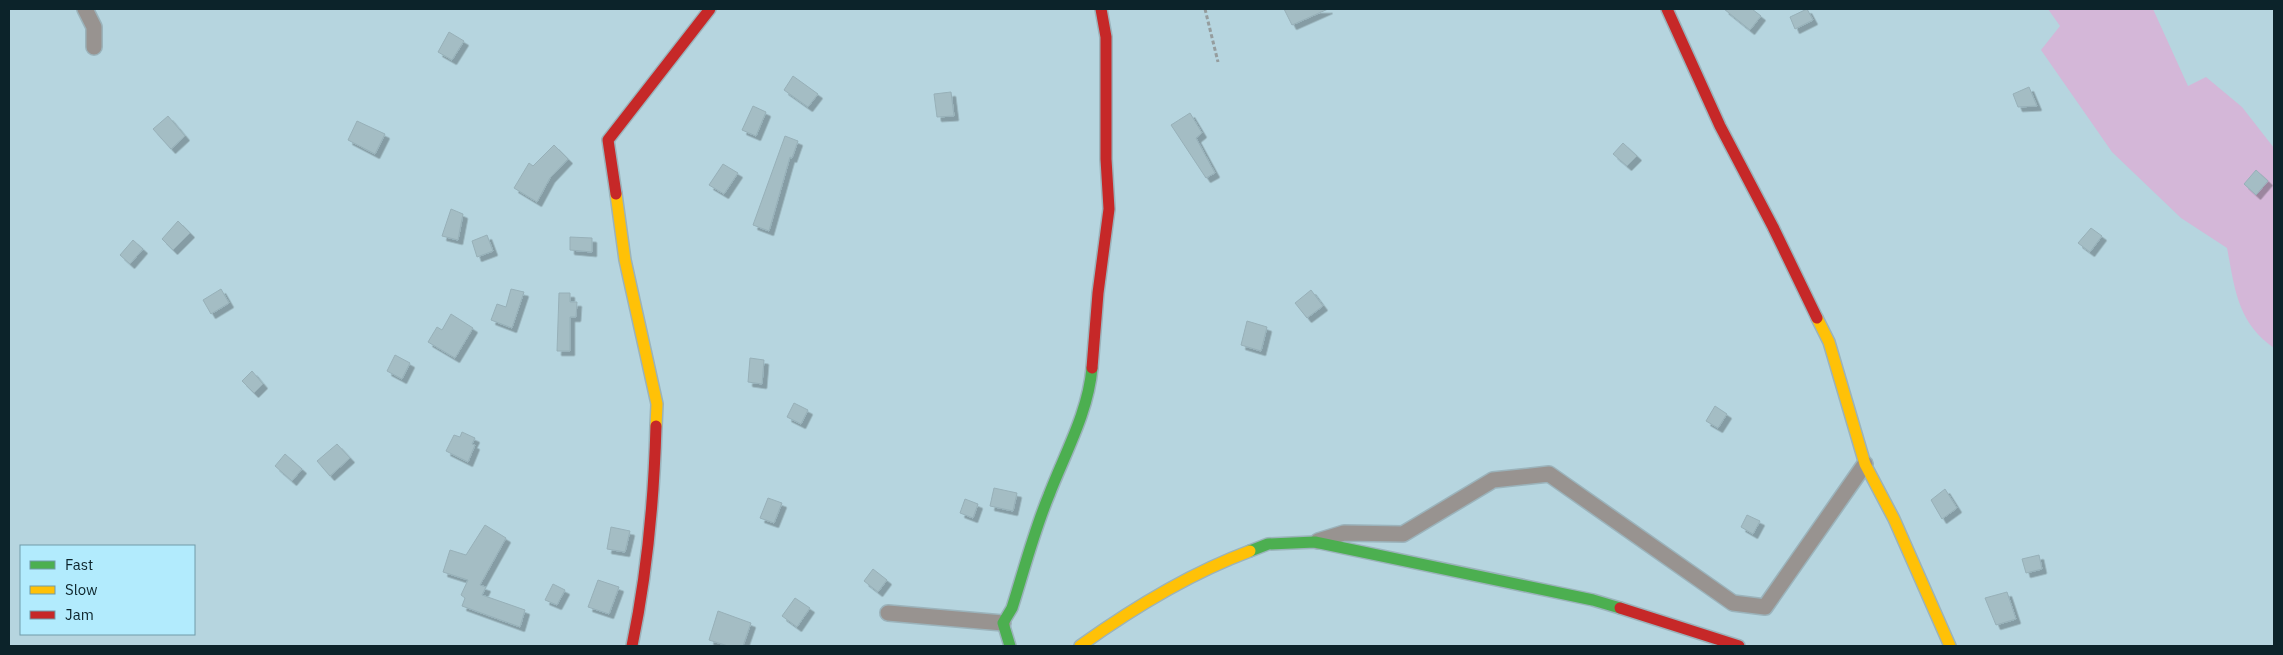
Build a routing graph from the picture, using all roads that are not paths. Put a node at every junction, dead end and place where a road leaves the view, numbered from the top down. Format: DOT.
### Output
graph roads {
  1 [pos="86,9"];
  2 [pos="710,9"];
  3 [pos="1102,9"];
  4 [pos="1667,9"];
  5 [pos="94,47"];
  6 [pos="1864,464"];
  7 [pos="1315,542"];
  8 [pos="888,613"];
  9 [pos="1003,623"];
  10 [pos="632,646"];
  11 [pos="1010,646"];
  12 [pos="1080,646"];
  13 [pos="1739,646"];
  14 [pos="1950,646"];
  1 -- 5 [label="street"];
  2 -- 10 [label="street"];
  3 -- 9 [label="street"];
  4 -- 6 [label="street"];
  6 -- 7 [label="street"];
  6 -- 14 [label="street"];
  7 -- 12 [label="street"];
  7 -- 13 [label="street"];
  8 -- 9 [label="street"];
  9 -- 11 [label="street"];
}
